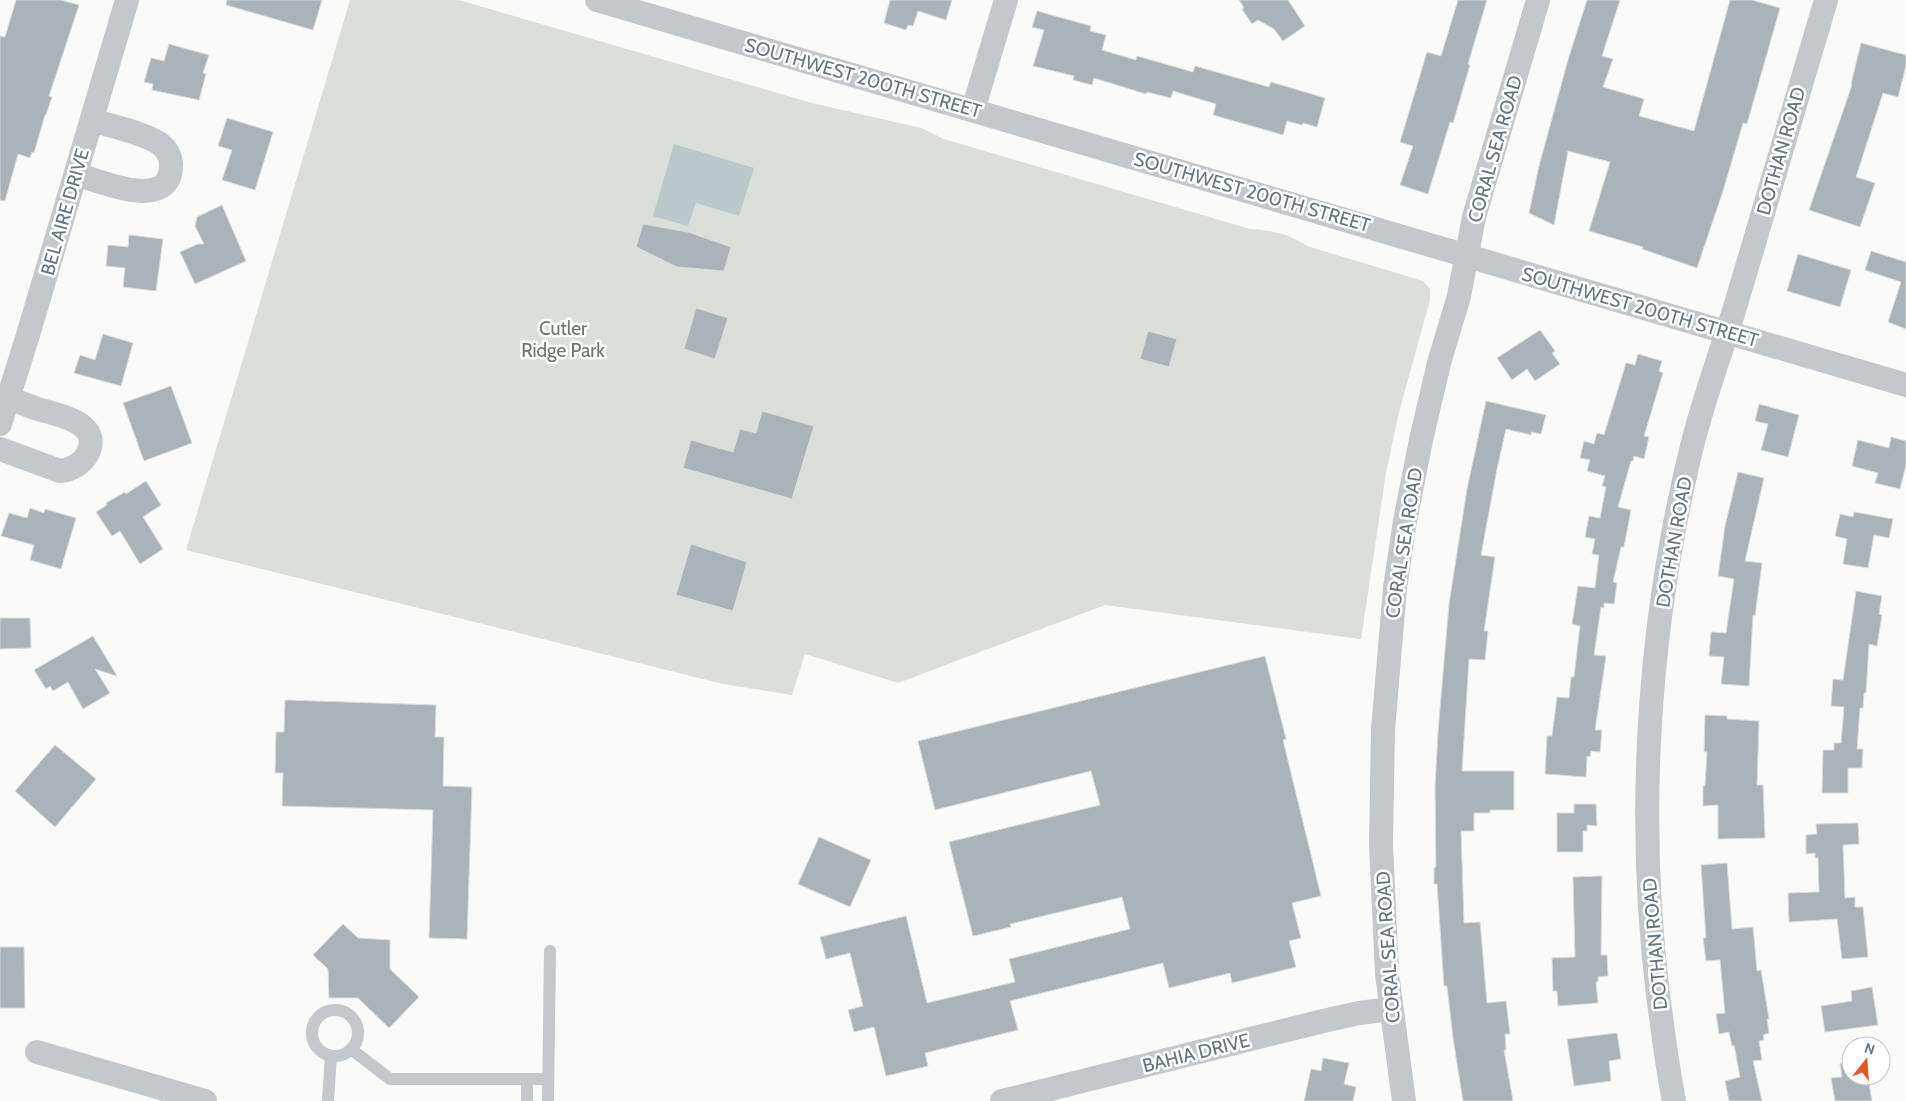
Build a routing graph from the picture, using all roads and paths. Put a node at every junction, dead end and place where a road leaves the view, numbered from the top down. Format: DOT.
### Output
graph roads {
  1 [pos="127,0"];
  2 [pos="597,0"];
  3 [pos="1006,0"];
  4 [pos="1538,0"];
  5 [pos="1826,0"];
  6 [pos="973,110"];
  7 [pos="92,120"];
  8 [pos="76,174"];
  9 [pos="1466,256"];
  10 [pos="1727,333"];
  11 [pos="1906,386"];
  12 [pos="9,398"];
  13 [pos="0,424"];
  14 [pos="0,449"];
  15 [pos="550,951"];
  16 [pos="1391,1009"];
  17 [pos="351,1049"];
  18 [pos="37,1052"];
  19 [pos="331,1056"];
  20 [pos="527,1079"];
  21 [pos="548,1080"];
  22 [pos="205,1101"];
  23 [pos="328,1101"];
  24 [pos="527,1101"];
  25 [pos="548,1101"];
  26 [pos="1002,1101"];
  27 [pos="1404,1101"];
  28 [pos="1674,1101"];
  1 -- 7 [label="street, BEL AIRE DRIVE"];
  2 -- 6 [label="street, SOUTHWEST 200TH STREET"];
  3 -- 6 [label="street"];
  4 -- 9 [label="street, CORAL SEA ROAD"];
  5 -- 10 [label="street, DOTHAN ROAD"];
  6 -- 9 [label="street, SOUTHWEST 200TH STREET"];
  7 -- 8 [label="street, BEL AIRE DRIVE"];
  7 -- 8 [label="street"];
  8 -- 12 [label="street, BEL AIRE DRIVE"];
  9 -- 10 [label="street, SOUTHWEST 200TH STREET"];
  9 -- 16 [label="street, CORAL SEA ROAD"];
  10 -- 11 [label="street, SOUTHWEST 200TH STREET"];
  10 -- 28 [label="street, DOTHAN ROAD"];
  12 -- 13 [label="street, BEL AIRE DRIVE"];
  12 -- 14 [label="street"];
  15 -- 21 [label="lane"];
  16 -- 26 [label="street, BAHIA DRIVE"];
  16 -- 27 [label="street, CORAL SEA ROAD"];
  17 -- 19 [label="lane"];
  17 -- 19 [label="lane"];
  17 -- 20 [label="lane"];
  18 -- 22 [label="street"];
  19 -- 23 [label="lane"];
  20 -- 21 [label="lane"];
  20 -- 24 [label="lane"];
  21 -- 25 [label="lane"];
}
